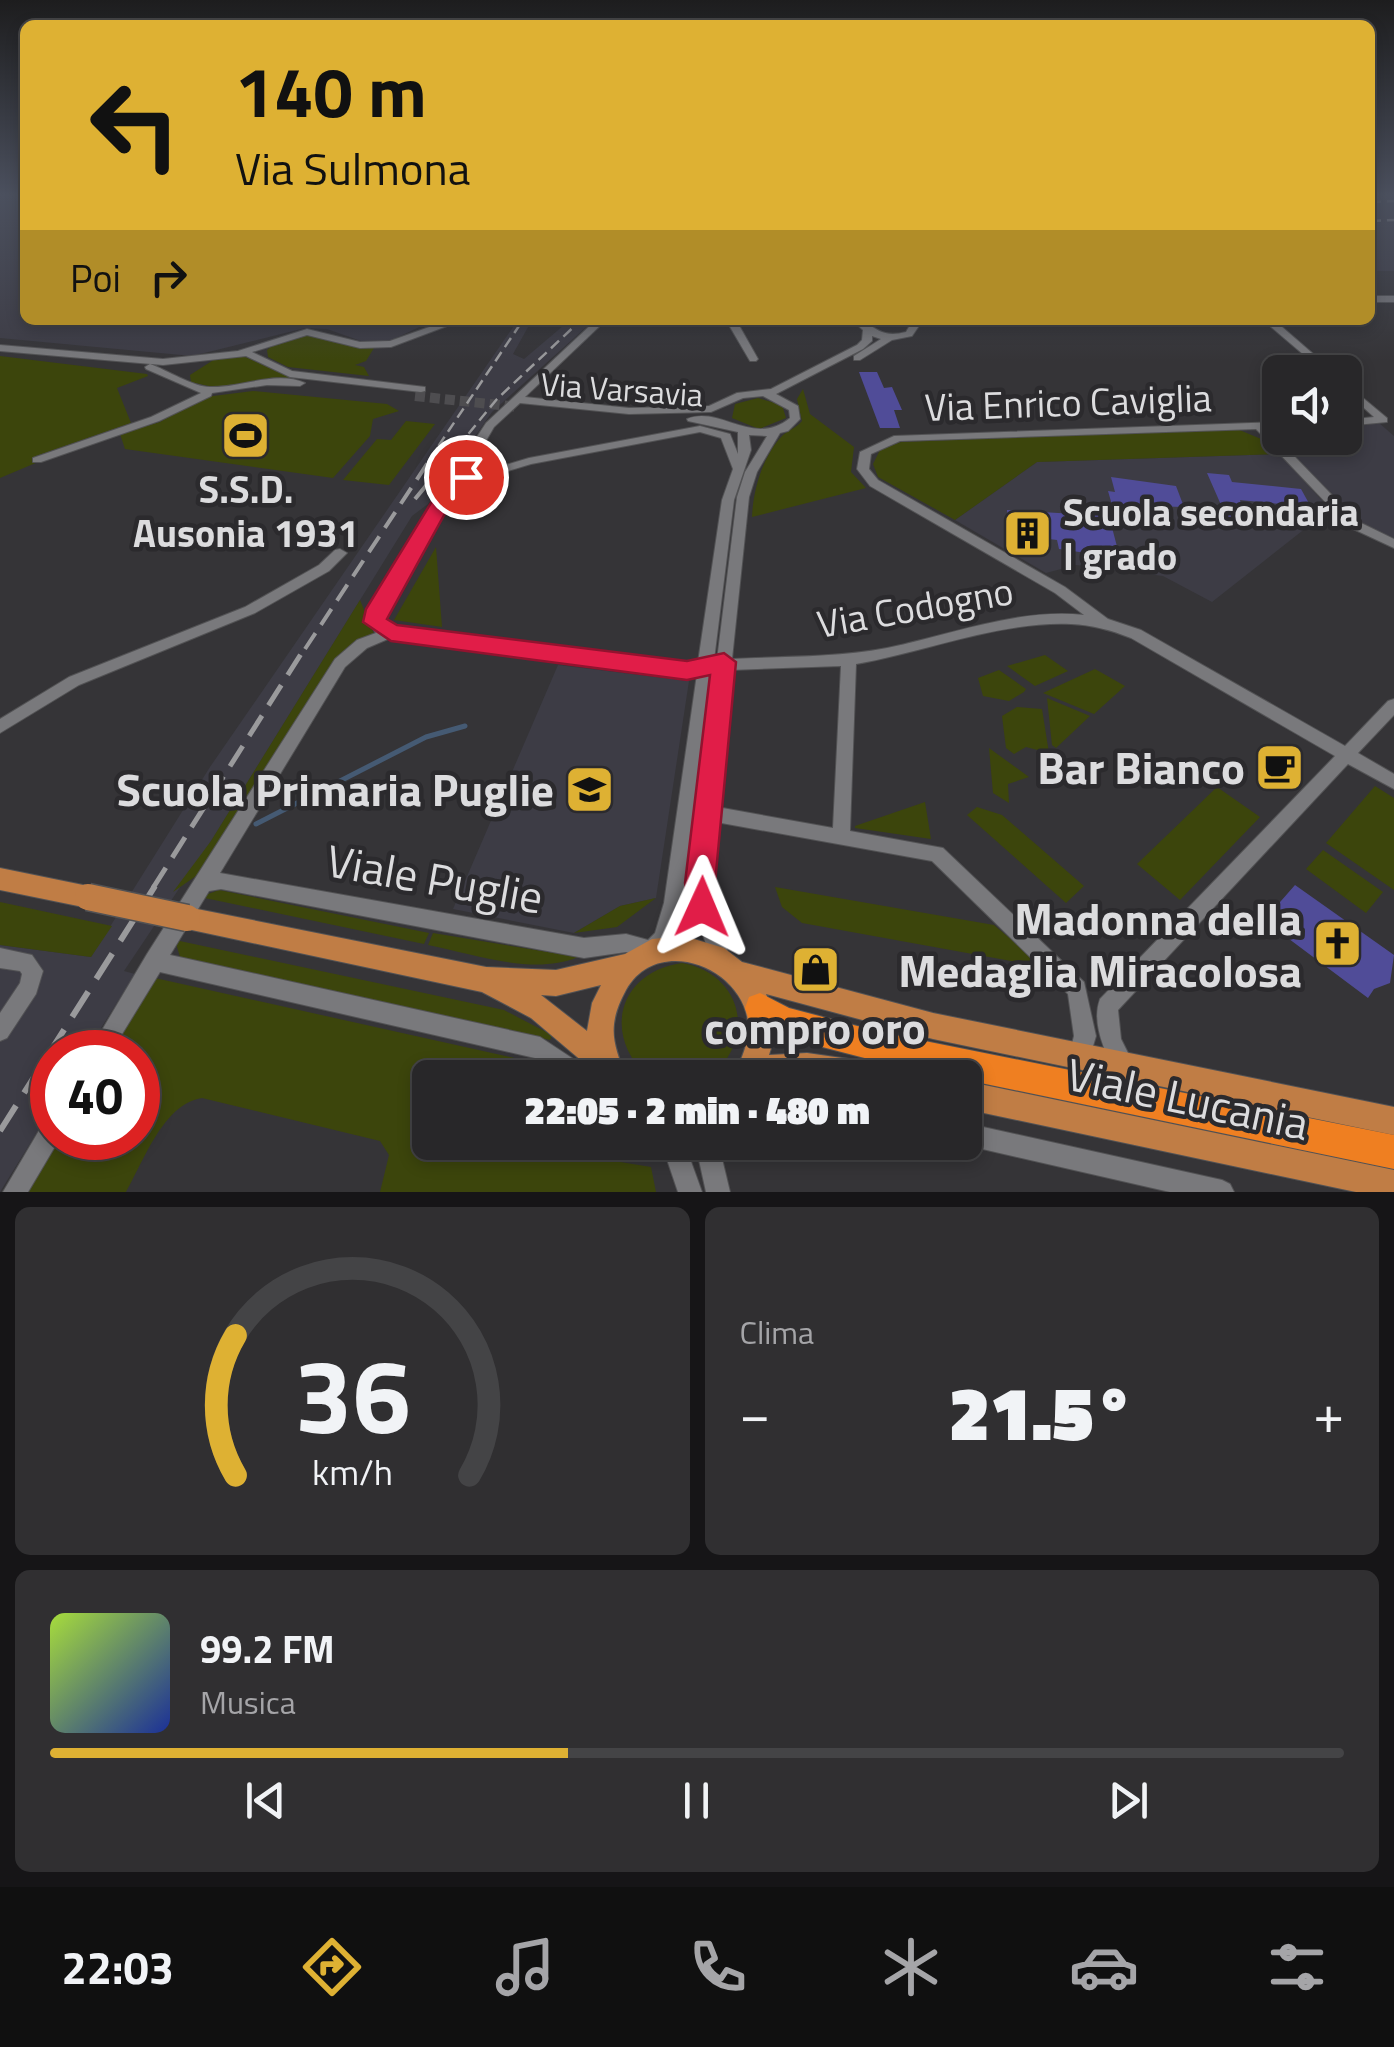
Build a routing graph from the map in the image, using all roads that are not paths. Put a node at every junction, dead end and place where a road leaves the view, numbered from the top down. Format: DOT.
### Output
graph roads {
  1 [pos="443,325"];
  2 [pos="596,325"];
  3 [pos="734,325"];
  4 [pos="863,325"];
  5 [pos="865,325"];
  6 [pos="911,325"];
  7 [pos="1274,325"];
  8 [pos="889,338"];
  9 [pos="269,342"];
  10 [pos="0,348"];
  11 [pos="236,353"];
  12 [pos="1309,355"];
  13 [pos="80,356"];
  14 [pos="214,357"];
  15 [pos="264,360"];
  16 [pos="753,360"];
  17 [pos="187,384"];
  18 [pos="217,391"];
  19 [pos="762,394"];
  20 [pos="1362,401"];
  21 [pos="186,403"];
  22 [pos="789,403"];
  23 [pos="723,406"];
  24 [pos="724,421"];
  25 [pos="1362,422"];
  26 [pos="1258,425"];
  27 [pos="1262,425"];
  28 [pos="743,431"];
  29 [pos="776,432"];
  30 [pos="37,460"];
  31 [pos="738,468"];
  32 [pos="452,484"];
  33 [pos="1394,544"];
  34 [pos="340,553"];
  35 [pos="1112,625"];
  36 [pos="391,632"];
  37 [pos="849,660"];
  38 [pos="714,664"];
  39 [pos="1394,705"];
  40 [pos="0,727"];
  41 [pos="1348,755"];
  42 [pos="1394,782"];
  43 [pos="707,813"];
  44 [pos="840,834"];
  45 [pos="0,879"];
  46 [pos="204,883"];
  47 [pos="0,958"];
  48 [pos="641,958"];
  49 [pos="154,961"];
  50 [pos="730,966"];
  51 [pos="486,980"];
  52 [pos="1082,1001"];
  53 [pos="1107,1006"];
  54 [pos="760,1008"];
  55 [pos="112,1030"];
  56 [pos="0,1031"];
  57 [pos="1080,1055"];
  58 [pos="568,1060"];
  59 [pos="588,1060"];
  60 [pos="600,1060"];
  61 [pos="764,1060"];
  62 [pos="1123,1064"];
  63 [pos="982,1098"];
  64 [pos="1394,1121"];
  65 [pos="982,1138"];
  66 [pos="1394,1152"];
  67 [pos="34,1160"];
  68 [pos="678,1160"];
  69 [pos="710,1160"];
  70 [pos="1394,1185"];
  71 [pos="15,1192"];
  72 [pos="690,1192"];
  73 [pos="718,1192"];
  74 [pos="1222,1192"];
  1 -- 9 [label="street"];
  2 -- 32 [label="street"];
  3 -- 16 [label="street"];
  4 -- 19 [label="street, Via Varsavia"];
  5 -- 8 [label="street"];
  6 -- 8 [label="street"];
  7 -- 12 [label="street"];
  8 -- 22 [label="street"];
  9 -- 11 [label="street"];
  9 -- 15 [label="street"];
  10 -- 13 [label="street"];
  11 -- 14 [label="street"];
  11 -- 15 [label="street"];
  13 -- 14 [label="street"];
  13 -- 17 [label="street"];
  14 -- 17 [label="street"];
  15 -- 18 [label="street"];
  17 -- 18 [label="street"];
  17 -- 21 [label="street"];
  18 -- 21 [label="street"];
  19 -- 22 [label="street"];
  19 -- 23 [label="street, Via Varsavia"];
  20 -- 25 [label="street"];
  21 -- 30 [label="street"];
  22 -- 29 [label="street"];
  23 -- 24 [label="street"];
  23 -- 24 [label="street, Via Varsavia"];
  24 -- 28 [label="street"];
  26 -- 27 [label="street, Via Enrico Caviglia"];
  26 -- 33 [label="street"];
  26 -- 35 [label="street, Via Enrico Caviglia"];
  28 -- 29 [label="street"];
  28 -- 31 [label="street"];
  29 -- 38 [label="street"];
  31 -- 32 [label="street"];
  31 -- 38 [label="street"];
  32 -- 36 [label="street"];
  34 -- 40 [label="street"];
  35 -- 37 [label="street, Via Codogno"];
  35 -- 41 [label="street"];
  36 -- 38 [label="street, Via Codogno"];
  36 -- 46 [label="street"];
  37 -- 38 [label="street, Via Codogno"];
  37 -- 44 [label="street"];
  38 -- 43 [label="street"];
  38 -- 48 [label="street"];
  39 -- 41 [label="street"];
  41 -- 42 [label="street"];
  41 -- 53 [label="street"];
  43 -- 44 [label="street"];
  43 -- 50 [label="street"];
  44 -- 52 [label="street"];
  45 -- 51 [label="main road, bridge"];
  46 -- 48 [label="street, Viale Puglie"];
  46 -- 49 [label="street"];
  47 -- 56 [label="street"];
  48 -- 50 [label="main road, Viale Lucania"];
  48 -- 51 [label="main road"];
  48 -- 60 [label="main road"];
  49 -- 55 [label="street"];
  49 -- 58 [label="street"];
  50 -- 54 [label="main road"];
  50 -- 57 [label="main road, Viale Lucania"];
  51 -- 59 [label="main road"];
  52 -- 53 [label="street"];
  52 -- 57 [label="street"];
  53 -- 62 [label="street"];
  54 -- 61 [label="main road"];
  54 -- 66 [label="highway"];
  57 -- 62 [label="main road, Viale Lucania"];
  62 -- 64 [label="main road, Viale Lucania"];
  63 -- 70 [label="main road, Viale Lucania"];
  65 -- 74 [label="street, Viale Lucania"];
  67 -- 71 [label="street"];
  68 -- 72 [label="street"];
  69 -- 73 [label="street"];
}
